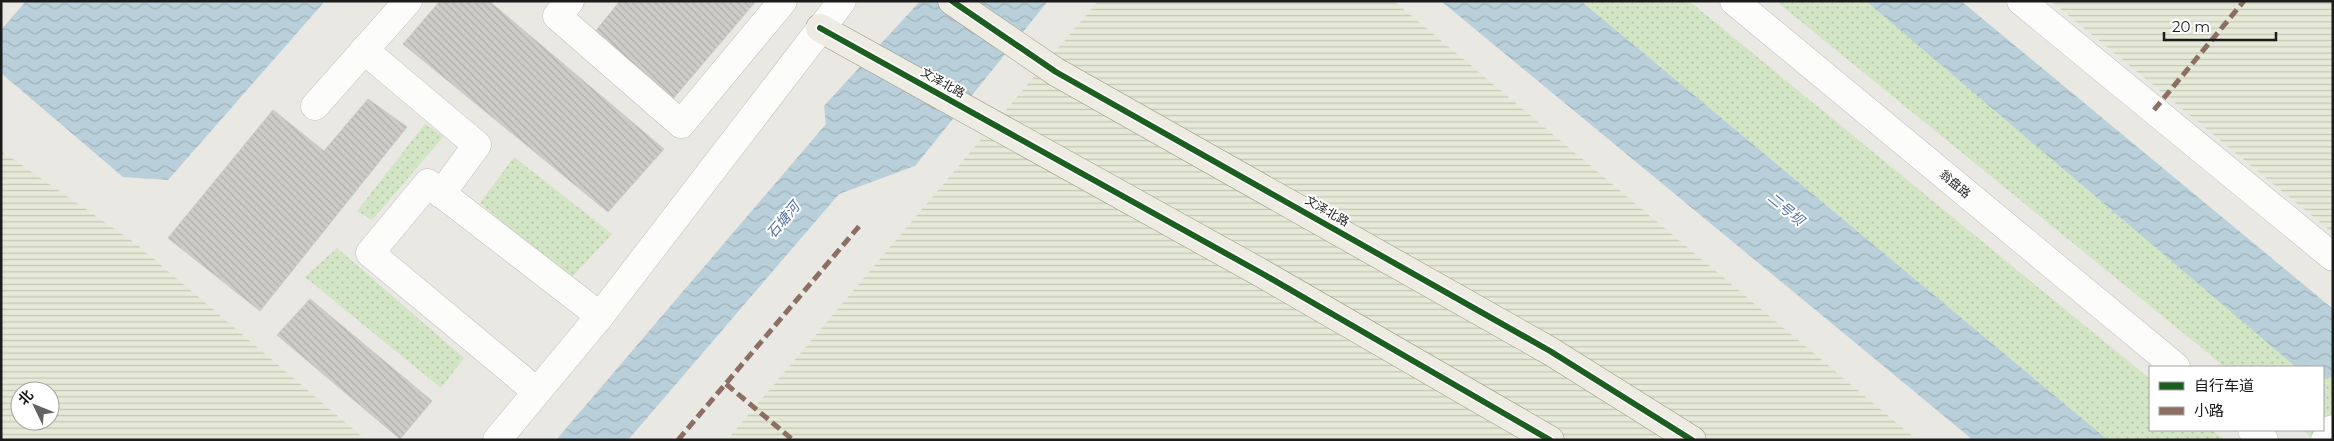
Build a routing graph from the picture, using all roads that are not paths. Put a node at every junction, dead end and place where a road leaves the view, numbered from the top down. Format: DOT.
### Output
graph roads {
  1 [pos="408,1"];
  2 [pos="570,1"];
  3 [pos="783,1"];
  4 [pos="842,1"];
  5 [pos="952,1"];
  6 [pos="1734,1"];
  7 [pos="2021,1"];
  8 [pos="820,28"];
  9 [pos="364,50"];
  10 [pos="315,106"];
  11 [pos="441,194"];
  12 [pos="2333,257"];
  13 [pos="600,316"];
  14 [pos="2175,366"];
  15 [pos="536,391"];
  16 [pos="2333,429"];
  17 [pos="2253,431"];
  18 [pos="497,440"];
  19 [pos="1550,440"];
  20 [pos="1692,440"];
  21 [pos="2264,440"];
  22 [pos="2325,440"];
  1 -- 9 [label="street"];
  2 -- 3 [label="street"];
  4 -- 8 [label="street"];
  5 -- 20 [label="main road, 文泽北路"];
  6 -- 14 [label="street, 翁盘路"];
  7 -- 12 [label="street"];
  8 -- 13 [label="street"];
  8 -- 19 [label="main road, 文泽北路"];
  9 -- 10 [label="street"];
  9 -- 11 [label="street"];
  11 -- 13 [label="street"];
  11 -- 15 [label="street"];
  13 -- 15 [label="street"];
  15 -- 18 [label="street"];
  16 -- 22 [label="street"];
  17 -- 21 [label="street"];
}
